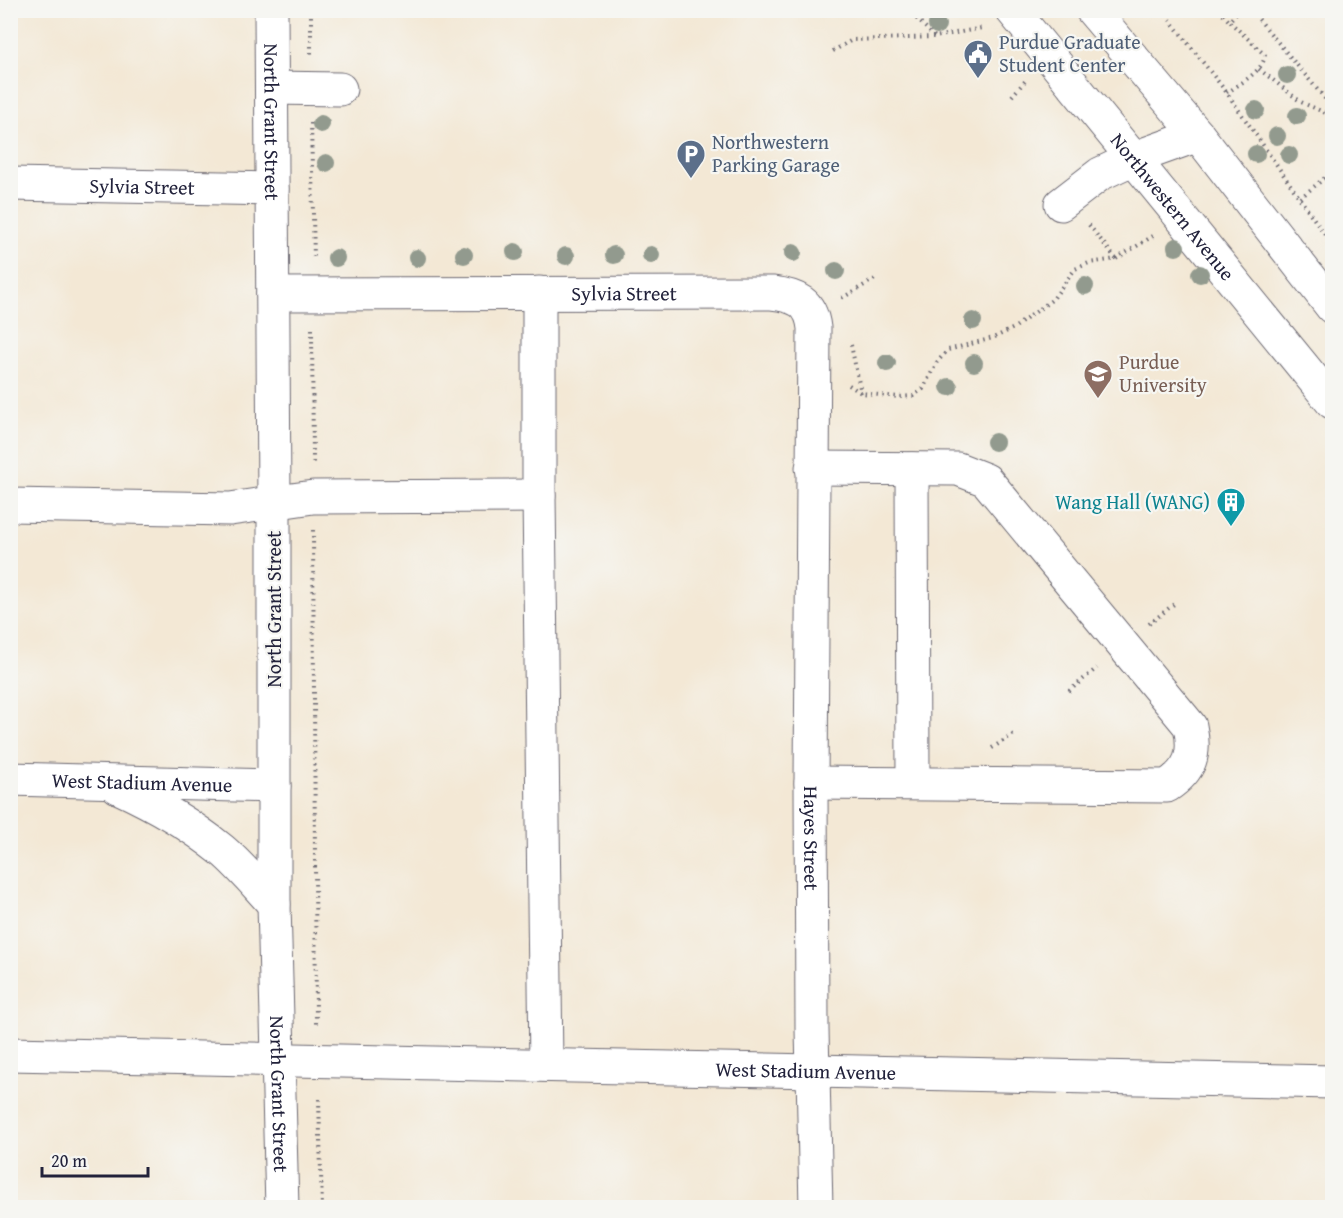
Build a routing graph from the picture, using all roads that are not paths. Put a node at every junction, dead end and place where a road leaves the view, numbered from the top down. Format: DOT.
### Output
graph roads {
  1 [pos="271,10"];
  2 [pos="1012,10"];
  3 [pos="1092,10"];
  4 [pos="272,88"];
  5 [pos="326,89"];
  6 [pos="1198,135"];
  7 [pos="1134,158"];
  8 [pos="10,184"];
  9 [pos="272,189"];
  10 [pos="1072,210"];
  11 [pos="539,293"];
  12 [pos="273,294"];
  13 [pos="1332,307"];
  14 [pos="1332,402"];
  15 [pos="813,468"];
  16 [pos="912,469"];
  17 [pos="539,496"];
  18 [pos="274,502"];
  19 [pos="10,505"];
  20 [pos="10,779"];
  21 [pos="108,782"];
  22 [pos="811,783"];
  23 [pos="914,783"];
  24 [pos="273,786"];
  25 [pos="274,904"];
  26 [pos="10,1054"];
  27 [pos="279,1060"];
  28 [pos="546,1065"];
  29 [pos="813,1071"];
  30 [pos="1332,1082"];
  31 [pos="282,1208"];
  32 [pos="816,1208"];
  1 -- 4 [label="street, North Grant Street"];
  2 -- 7 [label="street, Northwestern Avenue"];
  3 -- 6 [label="street"];
  4 -- 5 [label="street"];
  4 -- 9 [label="street, North Grant Street"];
  6 -- 7 [label="street"];
  6 -- 13 [label="street"];
  7 -- 10 [label="street"];
  7 -- 14 [label="street, Northwestern Avenue"];
  8 -- 9 [label="street, Sylvia Street"];
  9 -- 12 [label="street, North Grant Street"];
  11 -- 12 [label="street, Sylvia Street"];
  11 -- 15 [label="street, Sylvia Street"];
  11 -- 17 [label="street"];
  12 -- 18 [label="street, North Grant Street"];
  15 -- 16 [label="street"];
  15 -- 22 [label="street, Hayes Street"];
  16 -- 23 [label="street"];
  16 -- 23 [label="street"];
  17 -- 18 [label="street"];
  17 -- 28 [label="street"];
  18 -- 19 [label="street"];
  18 -- 24 [label="street, North Grant Street"];
  20 -- 21 [label="street, West Stadium Avenue"];
  21 -- 24 [label="street, West Stadium Avenue"];
  21 -- 25 [label="street"];
  22 -- 23 [label="street"];
  22 -- 29 [label="street, Hayes Street"];
  24 -- 25 [label="street, North Grant Street"];
  25 -- 27 [label="street, North Grant Street"];
  26 -- 27 [label="street, West Stadium Avenue"];
  27 -- 28 [label="street, West Stadium Avenue"];
  27 -- 31 [label="street, North Grant Street"];
  28 -- 29 [label="street, West Stadium Avenue"];
  29 -- 30 [label="street, West Stadium Avenue"];
  29 -- 32 [label="street, Hayes Street"];
}
